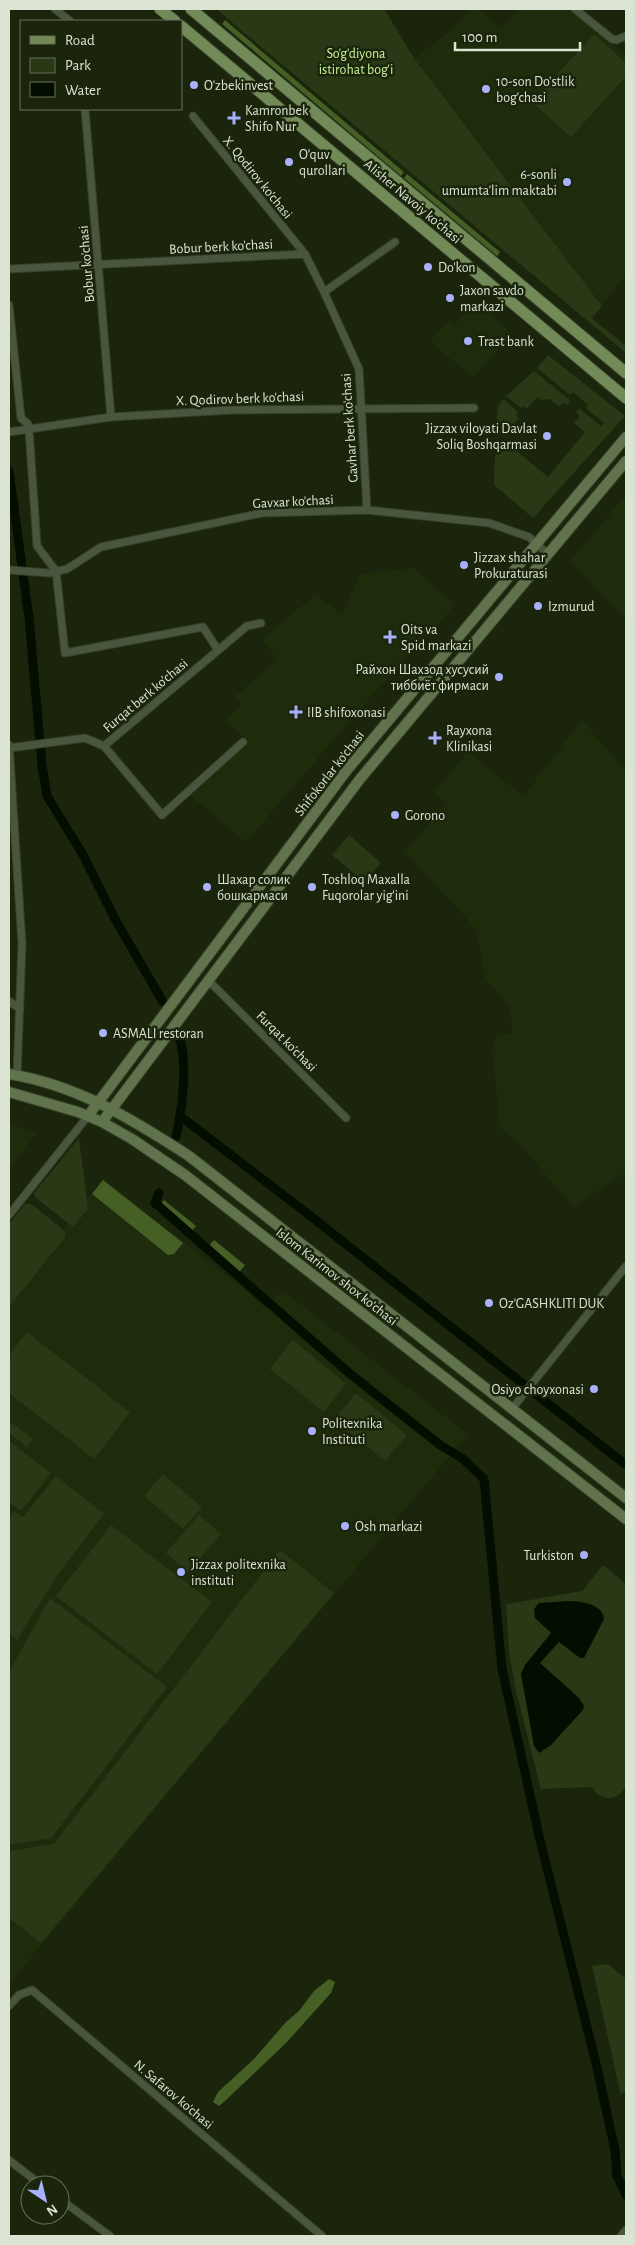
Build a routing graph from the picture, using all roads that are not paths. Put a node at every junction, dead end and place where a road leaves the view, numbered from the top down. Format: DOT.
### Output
graph roads {
  1 [pos="55,9"];
  2 [pos="160,9"];
  3 [pos="191,9"];
  4 [pos="575,9"];
  5 [pos="69,20"];
  6 [pos="174,20"];
  7 [pos="182,27"];
  8 [pos="626,36"];
  9 [pos="85,110"];
  10 [pos="193,116"];
  11 [pos="395,242"];
  12 [pos="305,254"];
  13 [pos="98,266"];
  14 [pos="9,269"];
  15 [pos="324,292"];
  16 [pos="9,305"];
  17 [pos="626,374"];
  18 [pos="626,398"];
  19 [pos="361,408"];
  20 [pos="474,408"];
  21 [pos="111,417"];
  22 [pos="29,429"];
  23 [pos="9,432"];
  24 [pos="626,437"];
  25 [pos="626,461"];
  26 [pos="367,510"];
  27 [pos="537,544"];
  28 [pos="549,555"];
  29 [pos="9,570"];
  30 [pos="56,571"];
  31 [pos="261,623"];
  32 [pos="218,650"];
  33 [pos="243,742"];
  34 [pos="104,746"];
  35 [pos="9,747"];
  36 [pos="209,981"];
  37 [pos="9,1001"];
  38 [pos="20,1009"];
  39 [pos="13,1075"];
  40 [pos="9,1092"];
  41 [pos="100,1102"];
  42 [pos="111,1108"];
  43 [pos="88,1116"];
  44 [pos="346,1118"];
  45 [pos="102,1122"];
  46 [pos="9,1214"];
  47 [pos="626,1266"];
  48 [pos="511,1410"];
  49 [pos="626,1498"];
  50 [pos="626,1519"];
  51 [pos="9,2006"];
  52 [pos="9,2160"];
  53 [pos="29,2175"];
  54 [pos="70,2206"];
  55 [pos="626,2230"];
  56 [pos="110,2236"];
  57 [pos="322,2236"];
  58 [pos="621,2236"];
  1 -- 5 [label="street"];
  2 -- 6 [label="main road"];
  3 -- 17 [label="main road, Alisher Navoiy ko'chasi"];
  4 -- 8 [label="street"];
  7 -- 18 [label="main road, Alisher Navoiy ko'chasi"];
  9 -- 13 [label="street, Bobur ko'chasi"];
  10 -- 12 [label="street, X. Qodirov ko'chasi"];
  11 -- 15 [label="street"];
  12 -- 13 [label="street, Bobur berk ko'chasi"];
  12 -- 15 [label="street"];
  13 -- 14 [label="street, Bobur berk ko'chasi"];
  13 -- 21 [label="street, Bobur ko'chasi"];
  15 -- 19 [label="street, Gavhar berk ko'chasi"];
  16 -- 22 [label="street"];
  19 -- 20 [label="street, X. Qodirov berk ko'chasi"];
  19 -- 21 [label="street, X. Qodirov berk ko'chasi"];
  19 -- 26 [label="street, Gavhar berk ko'chasi"];
  21 -- 22 [label="street, X. Qodirov berk ko'chasi"];
  22 -- 23 [label="street, X. Qodirov berk ko'chasi"];
  22 -- 30 [label="street"];
  24 -- 27 [label="main road, Shifokorlar ko'chasi"];
  25 -- 28 [label="main road, Shifokorlar ko'chasi"];
  26 -- 27 [label="street, Gavxar ko'chasi"];
  26 -- 30 [label="street, Gavxar ko'chasi"];
  27 -- 28 [label="street, Gavxar ko'chasi"];
  27 -- 41 [label="main road, Shifokorlar ko'chasi"];
  28 -- 36 [label="main road, Shifokorlar ko'chasi"];
  29 -- 30 [label="street, Gavxar ko'chasi"];
  30 -- 32 [label="street"];
  31 -- 32 [label="street, Furqat berk ko'chasi"];
  32 -- 34 [label="street, Furqat berk ko'chasi"];
  33 -- 34 [label="street, Furqat berk ko'chasi"];
  34 -- 35 [label="street"];
  35 -- 38 [label="street"];
  36 -- 42 [label="main road, Shifokorlar ko'chasi"];
  36 -- 44 [label="street, Furqat ko'chasi"];
  37 -- 38 [label="street"];
  38 -- 39 [label="street"];
  39 -- 41 [label="main road, Islom Karimov shox ko'chasi"];
  40 -- 43 [label="main road, Islom Karimov shox ko'chasi"];
  41 -- 42 [label="main road, Islom Karimov shox ko'chasi"];
  41 -- 43 [label="main road, Shifokorlar ko'chasi"];
  42 -- 45 [label="main road, Shifokorlar ko'chasi"];
  42 -- 48 [label="main road, Islom Karimov shox ko'chasi"];
  43 -- 45 [label="main road, Islom Karimov shox ko'chasi"];
  43 -- 46 [label="street"];
  45 -- 50 [label="main road, Islom Karimov shox ko'chasi"];
  47 -- 48 [label="street"];
  48 -- 49 [label="main road, Islom Karimov shox ko'chasi"];
  51 -- 57 [label="street, N. Safarov ko'chasi"];
  52 -- 53 [label="street"];
  54 -- 56 [label="street"];
  55 -- 58 [label="street"];
}
